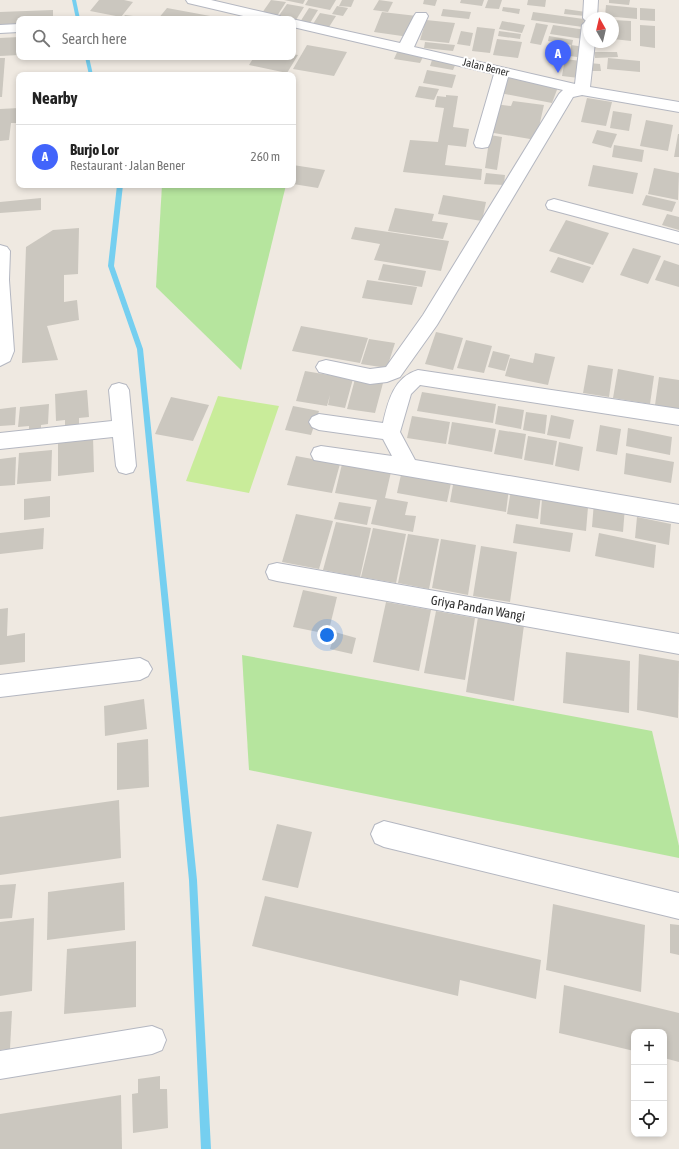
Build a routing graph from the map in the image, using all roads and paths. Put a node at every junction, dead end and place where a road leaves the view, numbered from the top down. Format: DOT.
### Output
graph roads {
  1 [pos="193,0"];
  2 [pos="591,0"];
  3 [pos="590,12"];
  4 [pos="262,16"];
  5 [pos="421,16"];
  6 [pos="296,24"];
  7 [pos="16,28"];
  8 [pos="0,29"];
  9 [pos="587,48"];
  10 [pos="405,49"];
  11 [pos="502,71"];
  12 [pos="582,90"];
  13 [pos="679,107"];
  14 [pos="482,143"];
  15 [pos="554,206"];
  16 [pos="679,238"];
  17 [pos="1,251"];
  18 [pos="1,282"];
  19 [pos="0,359"];
  20 [pos="326,367"];
  21 [pos="119,390"];
  22 [pos="679,417"];
  23 [pos="319,422"];
  24 [pos="123,428"];
  25 [pos="390,432"];
  26 [pos="0,441"];
  27 [pos="321,454"];
  28 [pos="126,466"];
  29 [pos="408,467"];
  30 [pos="679,514"];
  31 [pos="277,572"];
  32 [pos="679,644"];
  33 [pos="140,669"];
  34 [pos="0,686"];
  35 [pos="384,834"];
  36 [pos="679,906"];
  37 [pos="152,1040"];
  38 [pos="0,1065"];
  1 -- 4 [label="street"];
  2 -- 3 [label="street"];
  5 -- 10 [label="street"];
  6 -- 10 [label="street, Jalan Bener"];
  7 -- 8 [label="street"];
  9 -- 12 [label="street"];
  10 -- 11 [label="street, Jalan Bener"];
  11 -- 12 [label="street, Jalan Bener"];
  11 -- 14 [label="street"];
  12 -- 13 [label="street, Jalan Bener"];
  12 -- 20 [label="street"];
  15 -- 16 [label="street"];
  17 -- 18 [label="street"];
  18 -- 19 [label="street"];
  21 -- 24 [label="street"];
  22 -- 25 [label="street"];
  23 -- 25 [label="street"];
  24 -- 26 [label="street"];
  24 -- 28 [label="street"];
  25 -- 29 [label="street"];
  27 -- 29 [label="street"];
  29 -- 30 [label="street"];
  31 -- 32 [label="street, Griya Pandan Wangi"];
  33 -- 34 [label="street"];
  35 -- 36 [label="street"];
  37 -- 38 [label="street"];
}
